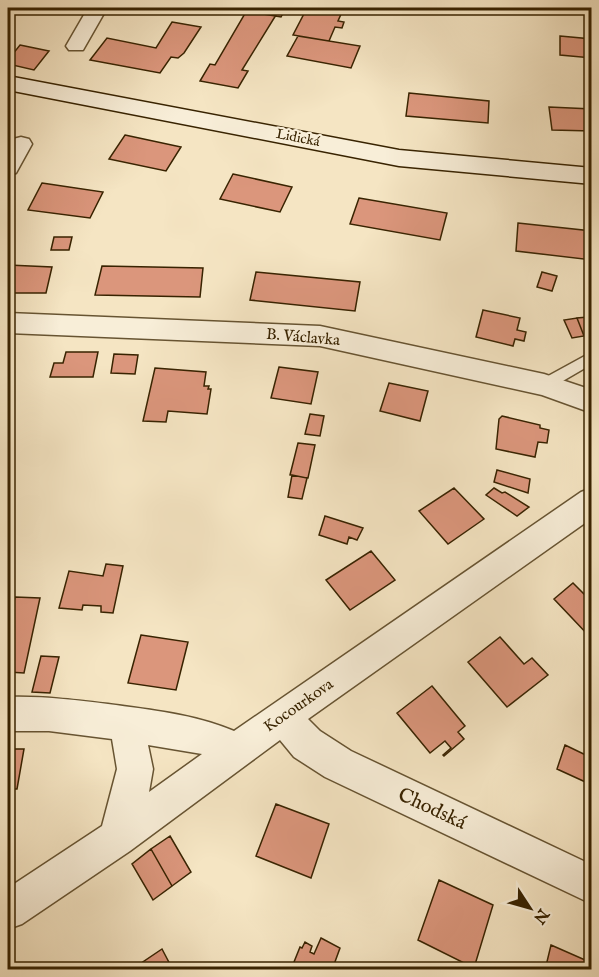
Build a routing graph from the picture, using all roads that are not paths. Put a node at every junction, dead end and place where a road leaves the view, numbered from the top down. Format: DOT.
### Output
graph roads {
  1 [pos="97,8"];
  2 [pos="76,46"];
  3 [pos="8,83"];
  4 [pos="21,144"];
  5 [pos="8,168"];
  6 [pos="591,176"];
  7 [pos="8,323"];
  8 [pos="591,357"];
  9 [pos="544,385"];
  10 [pos="591,402"];
  11 [pos="591,501"];
  12 [pos="8,714"];
  13 [pos="282,717"];
  14 [pos="127,724"];
  15 [pos="237,750"];
  16 [pos="117,838"];
  17 [pos="591,885"];
  18 [pos="8,910"];
  1 -- 2 [label="street"];
  3 -- 6 [label="main road, Lidická"];
  4 -- 5 [label="street"];
  7 -- 9 [label="street, B. Václavka"];
  8 -- 9 [label="lane"];
  9 -- 10 [label="street, B. Václavka"];
  11 -- 13 [label="street, Kocourkova"];
  12 -- 14 [label="street"];
  13 -- 15 [label="street, Kocourkova"];
  13 -- 17 [label="street, Chodská"];
  14 -- 15 [label="street"];
  14 -- 16 [label="street"];
  15 -- 16 [label="street, Kocourkova"];
  16 -- 18 [label="street, Kocourkova"];
}
